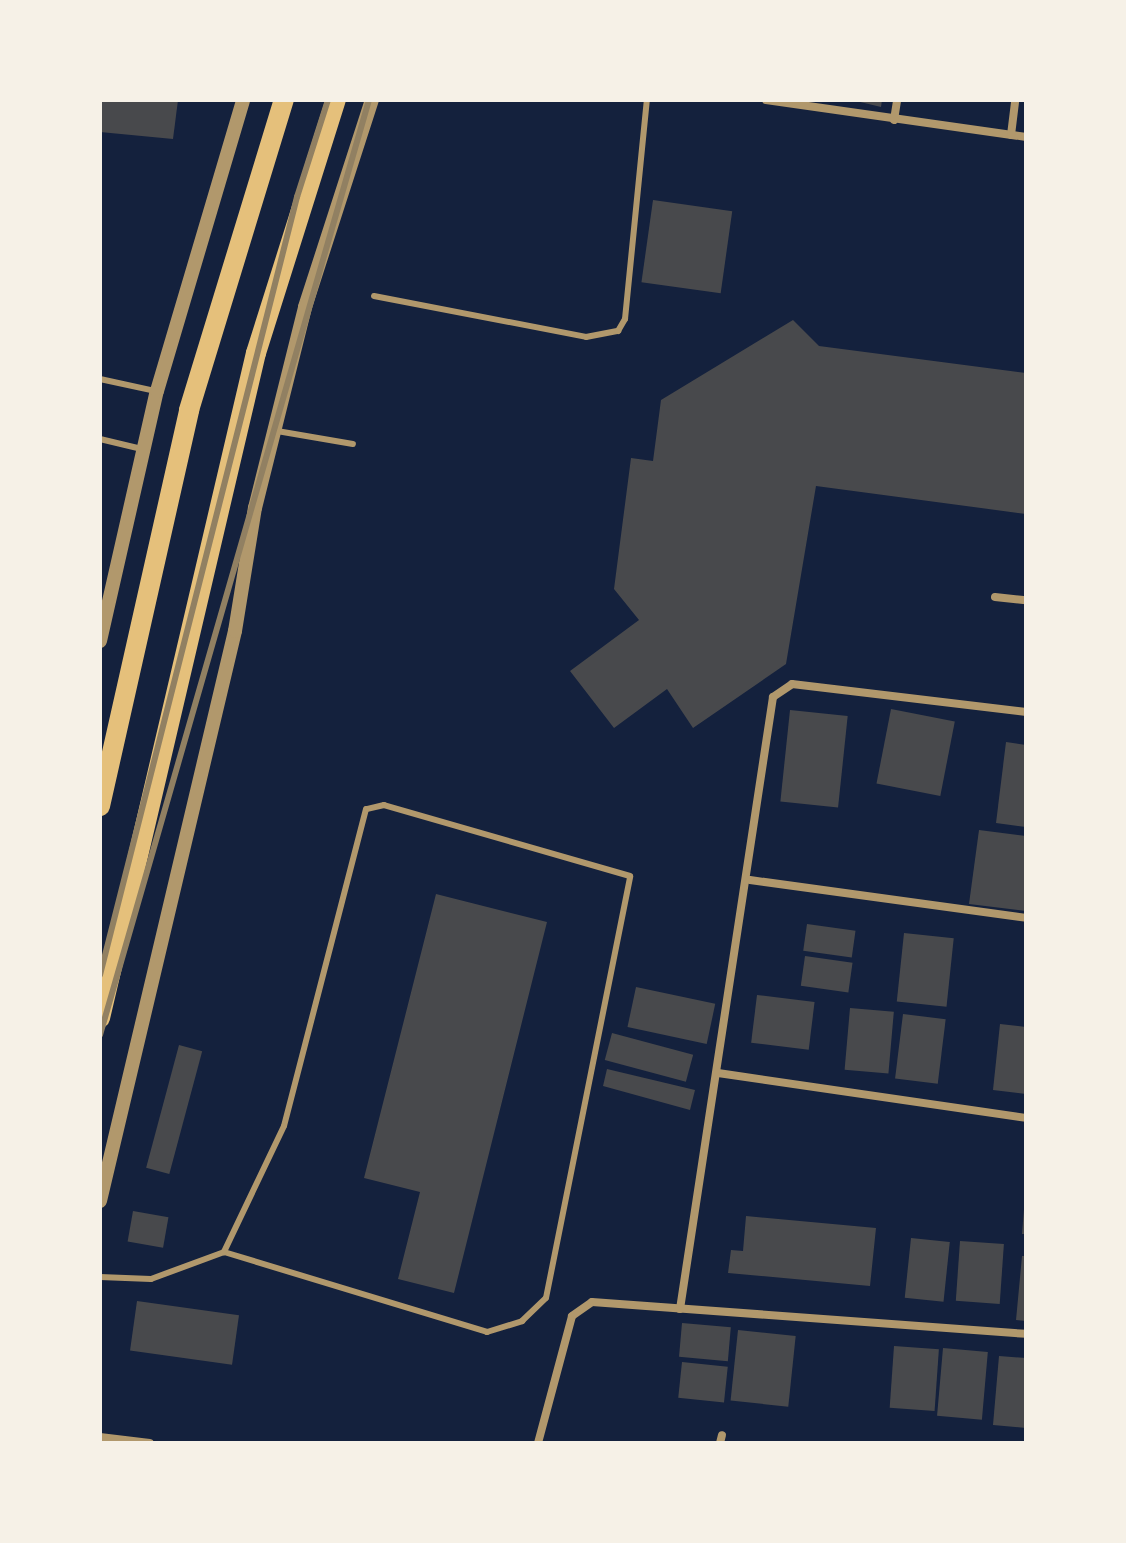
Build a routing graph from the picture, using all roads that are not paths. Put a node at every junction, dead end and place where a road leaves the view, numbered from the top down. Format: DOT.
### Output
graph roads {
  1 [pos="243,100"];
  2 [pos="284,100"];
  3 [pos="336,100"];
  4 [pos="372,100"];
  5 [pos="647,100"];
  6 [pos="766,100"];
  7 [pos="897,100"];
  8 [pos="1015,100"];
  9 [pos="894,120"];
  10 [pos="1011,135"];
  11 [pos="1026,137"];
  12 [pos="374,296"];
  13 [pos="100,379"];
  14 [pos="157,391"];
  15 [pos="277,431"];
  16 [pos="100,439"];
  17 [pos="353,444"];
  18 [pos="142,449"];
  19 [pos="995,597"];
  20 [pos="1026,600"];
  21 [pos="100,641"];
  22 [pos="1026,712"];
  23 [pos="100,806"];
  24 [pos="750,880"];
  25 [pos="1026,918"];
  26 [pos="100,1018"];
  27 [pos="718,1073"];
  28 [pos="1026,1118"];
  29 [pos="100,1201"];
  30 [pos="224,1252"];
  31 [pos="100,1277"];
  32 [pos="680,1309"];
  33 [pos="1026,1334"];
  34 [pos="100,1437"];
  35 [pos="150,1443"];
  36 [pos="538,1443"];
  1 -- 14 [label="street"];
  2 -- 23 [label="main road"];
  3 -- 26 [label="main road"];
  4 -- 15 [label="street"];
  5 -- 12 [label="lane"];
  6 -- 9 [label="street"];
  7 -- 9 [label="street"];
  8 -- 10 [label="street"];
  9 -- 10 [label="street"];
  10 -- 11 [label="street"];
  13 -- 14 [label="lane"];
  14 -- 18 [label="street"];
  15 -- 17 [label="lane"];
  15 -- 29 [label="street"];
  16 -- 18 [label="lane"];
  18 -- 21 [label="street"];
  19 -- 20 [label="street"];
  22 -- 24 [label="street"];
  24 -- 25 [label="street"];
  24 -- 27 [label="street"];
  27 -- 28 [label="street"];
  27 -- 32 [label="street"];
  30 -- 30 [label="lane"];
  30 -- 31 [label="lane"];
  32 -- 33 [label="street"];
  32 -- 36 [label="street"];
  34 -- 35 [label="street"];
}
